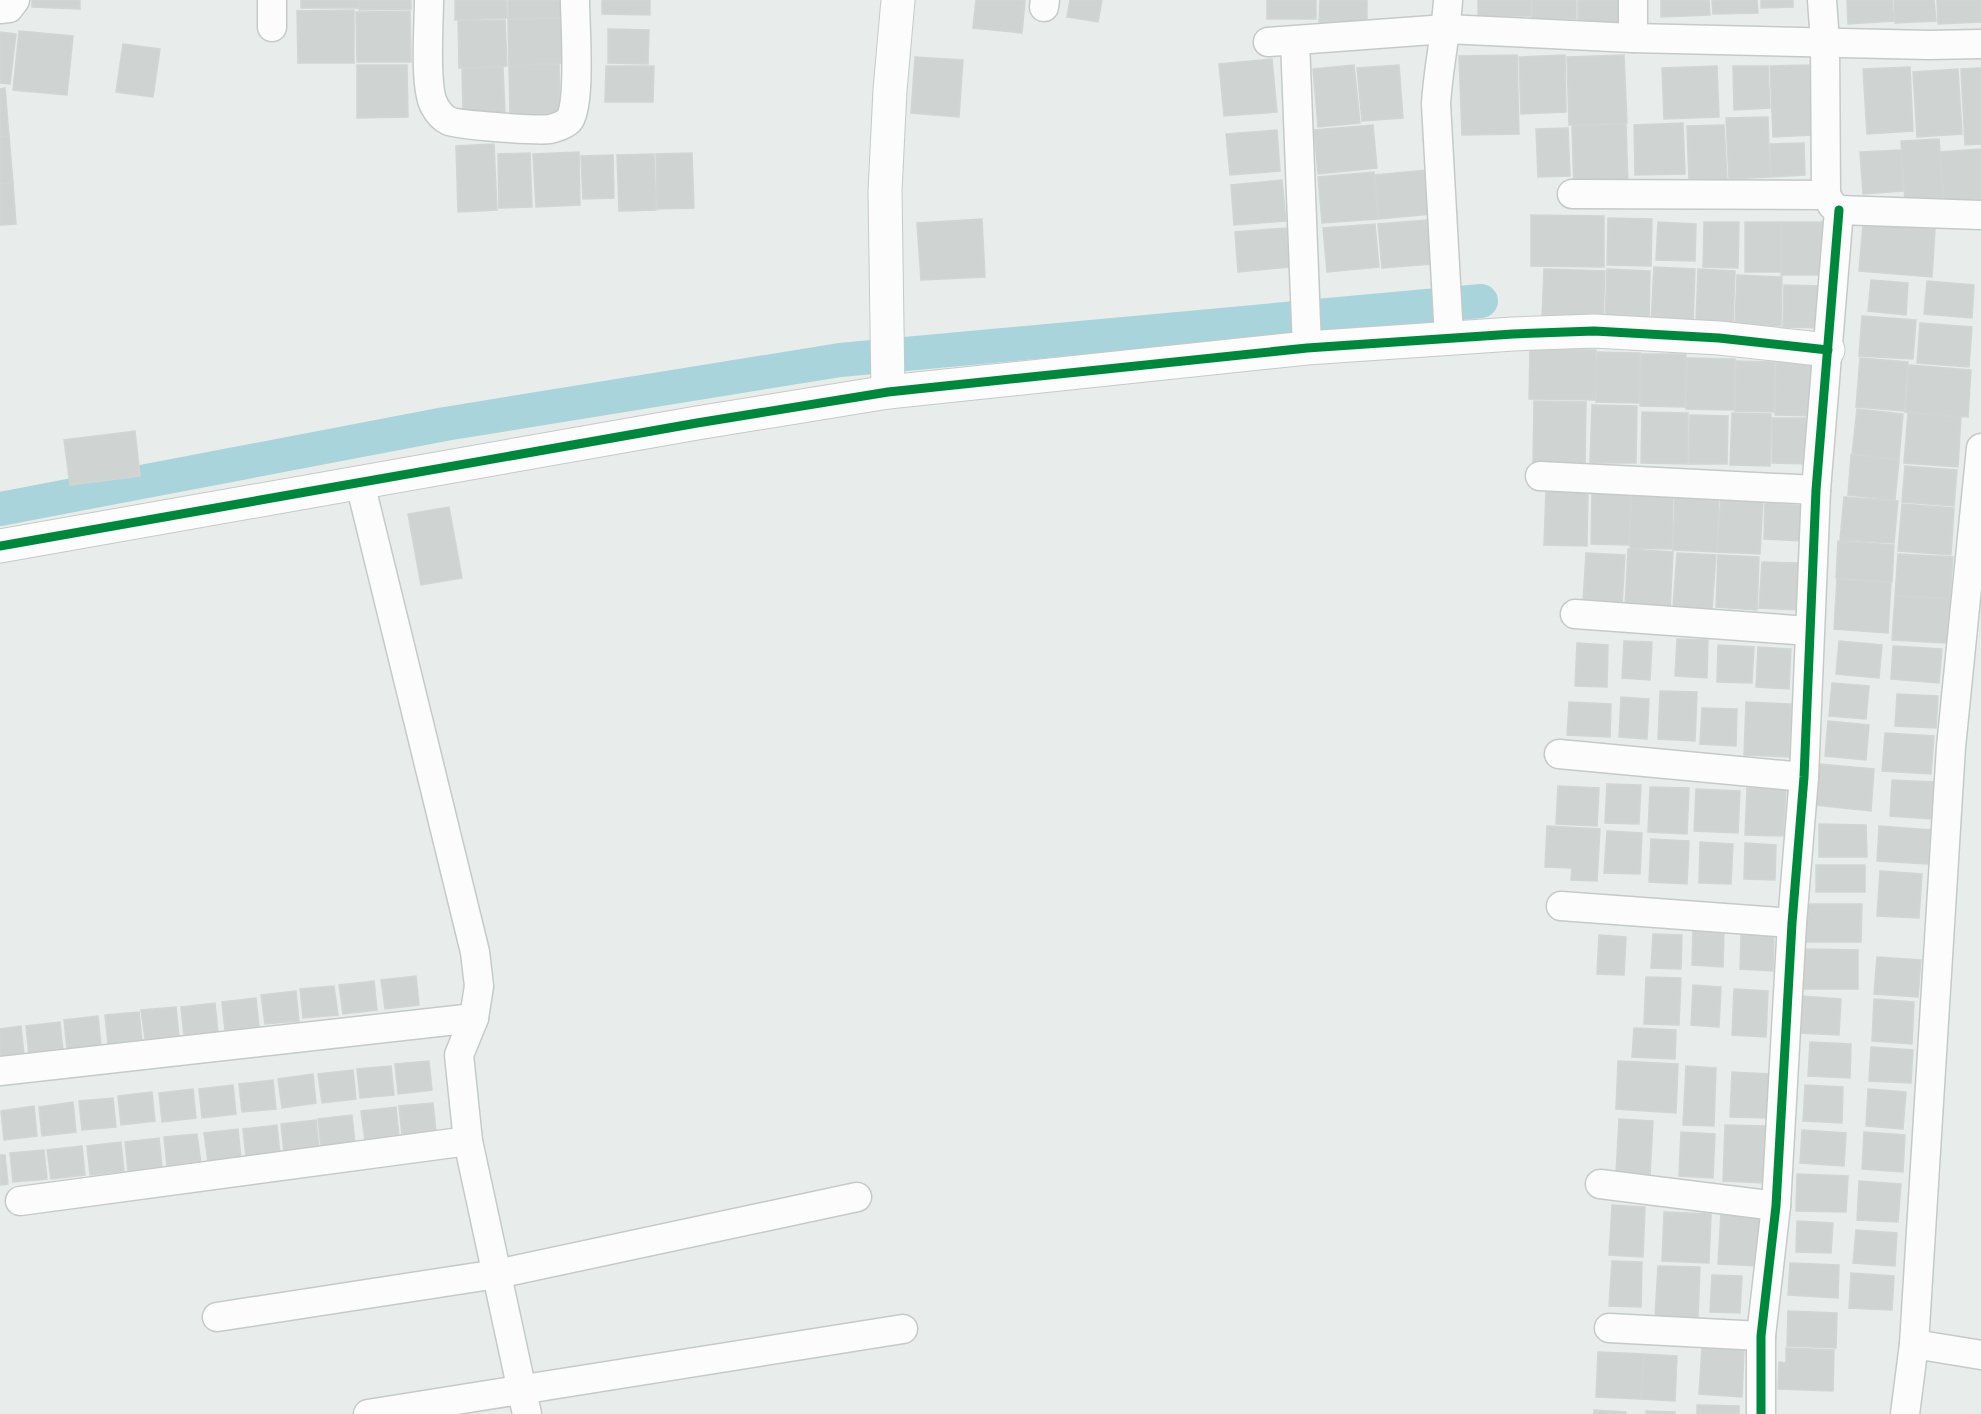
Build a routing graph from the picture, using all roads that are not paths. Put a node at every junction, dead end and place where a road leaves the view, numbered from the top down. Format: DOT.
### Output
graph roads {
  1 [pos="15,0"];
  2 [pos="429,0"];
  3 [pos="575,0"];
  4 [pos="898,0"];
  5 [pos="1448,0"];
  6 [pos="1633,0"];
  7 [pos="1822,0"];
  8 [pos="0,9"];
  9 [pos="1446,29"];
  10 [pos="1633,38"];
  11 [pos="1825,42"];
  12 [pos="1981,44"];
  13 [pos="1572,194"];
  14 [pos="1833,203"];
  15 [pos="1981,215"];
  16 [pos="1449,337"];
  17 [pos="1307,348"];
  18 [pos="1828,350"];
  19 [pos="888,382"];
  20 [pos="1981,448"];
  21 [pos="1540,476"];
  22 [pos="360,483"];
  23 [pos="1816,490"];
  24 [pos="0,546"];
  25 [pos="1575,614"];
  26 [pos="1809,631"];
  27 [pos="1559,754"];
  28 [pos="1804,777"];
  29 [pos="1561,906"];
  30 [pos="1792,923"];
  31 [pos="474,1018"];
  32 [pos="0,1071"];
  33 [pos="468,1141"];
  34 [pos="1600,1184"];
  35 [pos="857,1197"];
  36 [pos="20,1201"];
  37 [pos="1776,1206"];
  38 [pos="497,1274"];
  39 [pos="217,1317"];
  40 [pos="1609,1328"];
  41 [pos="903,1329"];
  42 [pos="1761,1336"];
  43 [pos="1914,1344"];
  44 [pos="1981,1355"];
  45 [pos="525,1402"];
  46 [pos="368,1414"];
  47 [pos="1761,1414"];
  48 [pos="1905,1414"];
  1 -- 8 [label="street"];
  2 -- 3 [label="street"];
  4 -- 19 [label="street"];
  5 -- 9 [label="street"];
  6 -- 10 [label="street"];
  7 -- 11 [label="street"];
  9 -- 10 [label="street"];
  9 -- 16 [label="street"];
  9 -- 17 [label="street"];
  10 -- 11 [label="street"];
  11 -- 12 [label="street"];
  11 -- 14 [label="street"];
  13 -- 14 [label="street"];
  14 -- 15 [label="street"];
  14 -- 18 [label="street"];
  16 -- 17 [label="street"];
  16 -- 18 [label="street"];
  17 -- 19 [label="street"];
  18 -- 23 [label="street"];
  19 -- 22 [label="street"];
  20 -- 43 [label="street"];
  21 -- 23 [label="street"];
  22 -- 24 [label="street"];
  22 -- 31 [label="street"];
  23 -- 26 [label="street"];
  25 -- 26 [label="street"];
  26 -- 28 [label="street"];
  27 -- 28 [label="street"];
  28 -- 30 [label="street"];
  29 -- 30 [label="street"];
  30 -- 37 [label="street"];
  31 -- 32 [label="street"];
  31 -- 33 [label="street"];
  33 -- 36 [label="street"];
  33 -- 38 [label="street"];
  34 -- 37 [label="street"];
  35 -- 38 [label="street"];
  37 -- 42 [label="street"];
  38 -- 39 [label="street"];
  38 -- 45 [label="street"];
  40 -- 42 [label="street"];
  41 -- 45 [label="street"];
  42 -- 47 [label="street"];
  43 -- 44 [label="street"];
  43 -- 48 [label="street"];
  45 -- 46 [label="street"];
}
